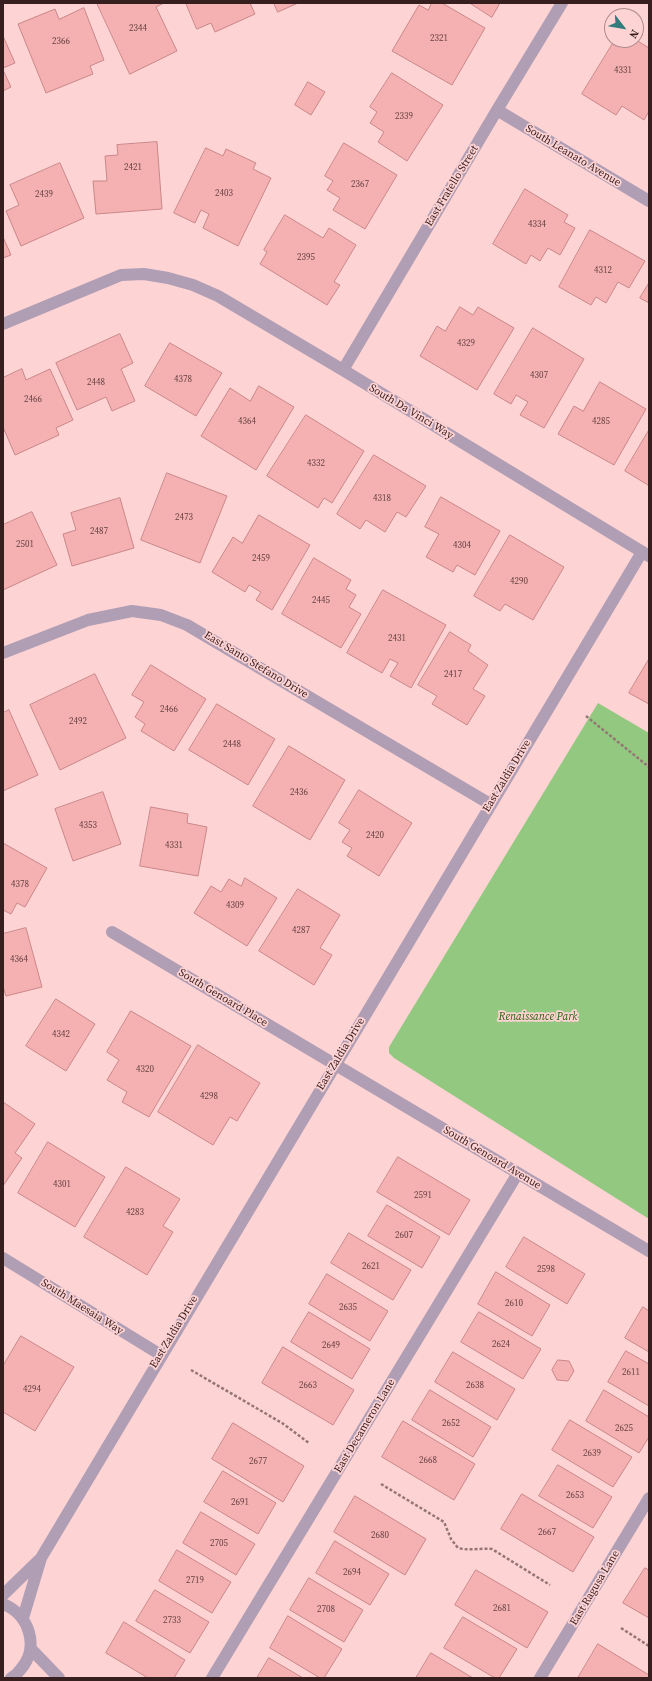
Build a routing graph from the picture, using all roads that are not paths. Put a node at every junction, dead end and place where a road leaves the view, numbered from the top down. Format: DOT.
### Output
graph roads {
  1 [pos="562,3"];
  2 [pos="497,110"];
  3 [pos="649,201"];
  4 [pos="3,324"];
  5 [pos="343,370"];
  6 [pos="646,554"];
  7 [pos="3,653"];
  8 [pos="490,804"];
  9 [pos="112,932"];
  10 [pos="334,1064"];
  11 [pos="518,1173"];
  12 [pos="649,1251"];
  13 [pos="3,1258"];
  14 [pos="160,1355"];
  15 [pos="649,1498"];
  16 [pos="41,1558"];
  17 [pos="3,1595"];
  18 [pos="3,1604"];
  19 [pos="23,1618"];
  20 [pos="30,1649"];
  21 [pos="15,1678"];
  22 [pos="59,1678"];
  23 [pos="212,1678"];
  24 [pos="540,1678"];
  1 -- 2 [label="street, East Fratello Street"];
  2 -- 3 [label="street, South Leanato Avenue"];
  2 -- 5 [label="street, East Fratello Street"];
  4 -- 5 [label="street, South Da Vinci Way"];
  5 -- 6 [label="street, South Da Vinci Way"];
  6 -- 8 [label="street, East Zaldia Drive"];
  7 -- 8 [label="street, East Santo Stefano Drive"];
  8 -- 10 [label="street, East Zaldia Drive"];
  9 -- 10 [label="street, South Genoard Place"];
  10 -- 11 [label="street, South Genoard Avenue"];
  10 -- 14 [label="street, East Zaldia Drive"];
  11 -- 12 [label="street, South Genoard Avenue"];
  11 -- 23 [label="street, East Decameron Lane"];
  13 -- 14 [label="street, South Maesaia Way"];
  14 -- 16 [label="street, East Zaldia Drive"];
  15 -- 24 [label="street, East Ragusa Lane"];
  16 -- 17 [label="street, East Zaldia Drive"];
  16 -- 19 [label="street, East Zaldia Drive"];
  18 -- 19 [label="street"];
  19 -- 20 [label="street"];
  20 -- 21 [label="street"];
  20 -- 22 [label="street"];
}
